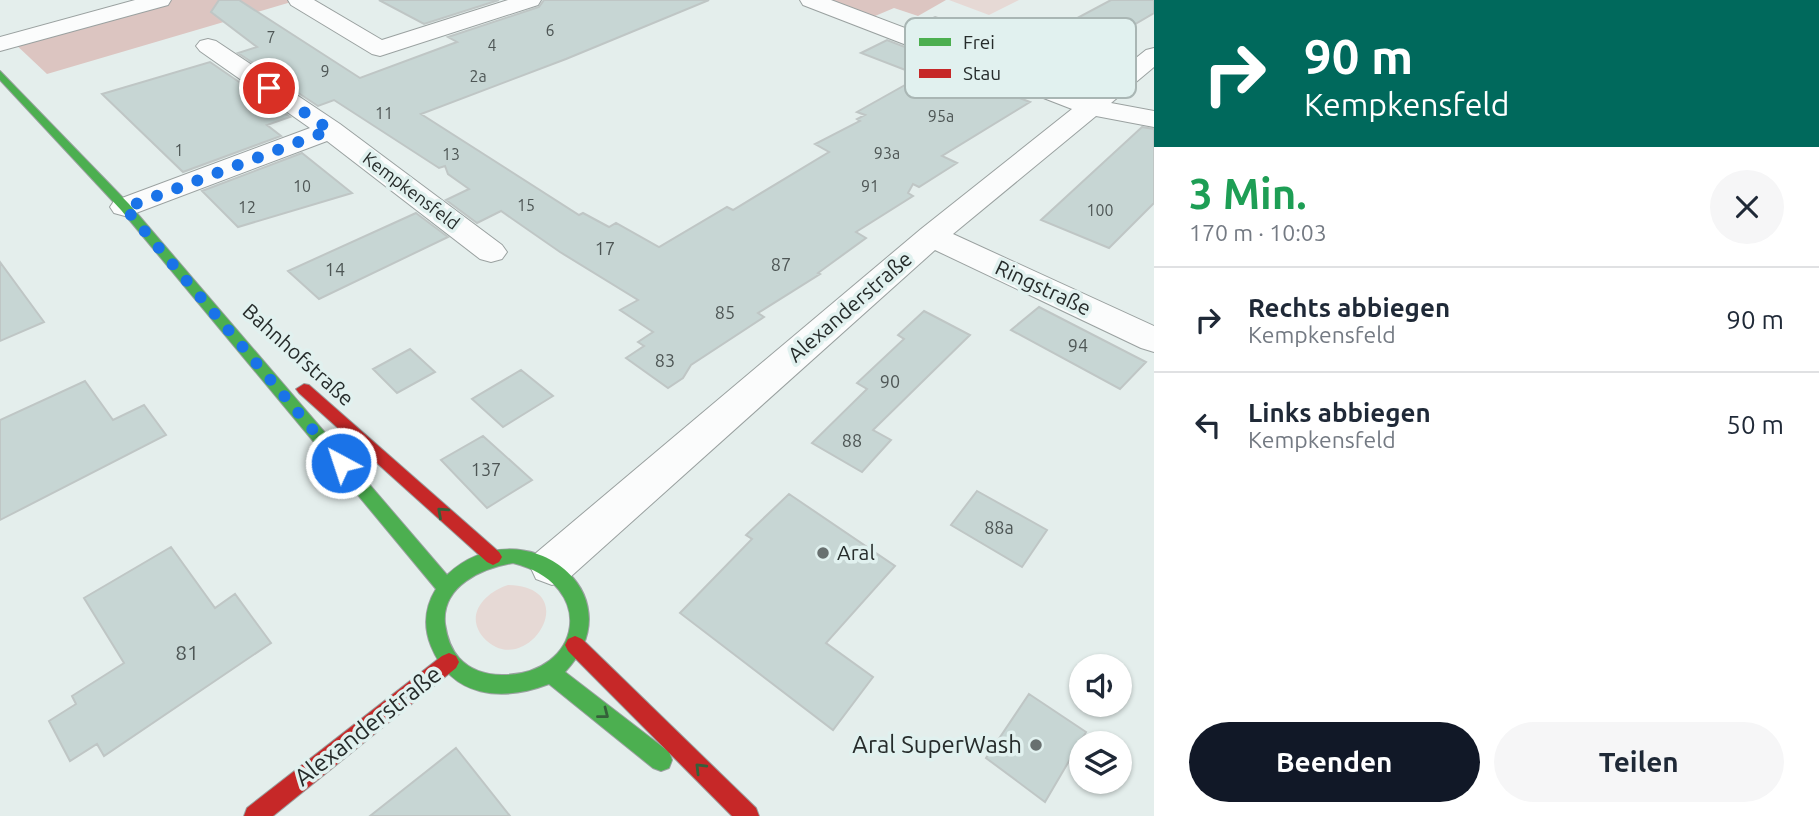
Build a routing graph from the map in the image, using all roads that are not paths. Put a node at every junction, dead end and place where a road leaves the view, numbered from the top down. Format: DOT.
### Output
graph roads {
  1 [pos="160,0"];
  2 [pos="299,0"];
  3 [pos="530,0"];
  4 [pos="811,0"];
  5 [pos="905,36"];
  6 [pos="0,44"];
  7 [pos="208,46"];
  8 [pos="1154,55"];
  9 [pos="1136,70"];
  10 [pos="0,74"];
  11 [pos="1067,98"];
  12 [pos="1102,98"];
  13 [pos="1091,107"];
  14 [pos="1154,119"];
  15 [pos="330,130"];
  16 [pos="125,208"];
  17 [pos="932,236"];
  18 [pos="491,252"];
  19 [pos="201,296"];
  20 [pos="1154,340"];
  21 [pos="493,557"];
  22 [pos="552,566"];
  23 [pos="446,587"];
  24 [pos="575,645"];
  25 [pos="449,662"];
  26 [pos="550,672"];
  27 [pos="255,816"];
  28 [pos="733,816"];
  29 [pos="748,816"];
  1 -- 6 [label="street"];
  2 -- 3 [label="street"];
  4 -- 5 [label="street"];
  7 -- 15 [label="street, Kempkensfeld"];
  8 -- 9 [label="street, Alexanderstraße"];
  10 -- 16 [label="street, Bahnhofstraße"];
  11 -- 13 [label="street"];
  12 -- 13 [label="street, Alexanderstraße"];
  13 -- 14 [label="street"];
  13 -- 17 [label="street, Alexanderstraße"];
  15 -- 16 [label="street"];
  15 -- 18 [label="street, Kempkensfeld"];
  16 -- 19 [label="street, Bahnhofstraße"];
  17 -- 20 [label="street, Ringstraße"];
  17 -- 22 [label="street, Alexanderstraße"];
  21 -- 19 [label="street, Bahnhofstraße, one-way"];
  19 -- 23 [label="street, Bahnhofstraße"];
  21 -- 22 [label="street"];
  21 -- 23 [label="street"];
  22 -- 24 [label="street"];
  23 -- 25 [label="street"];
  24 -- 26 [label="street"];
  29 -- 24 [label="street, one-way"];
  25 -- 26 [label="street"];
  25 -- 27 [label="street, Alexanderstraße"];
  26 -- 28 [label="street, one-way"];
}
